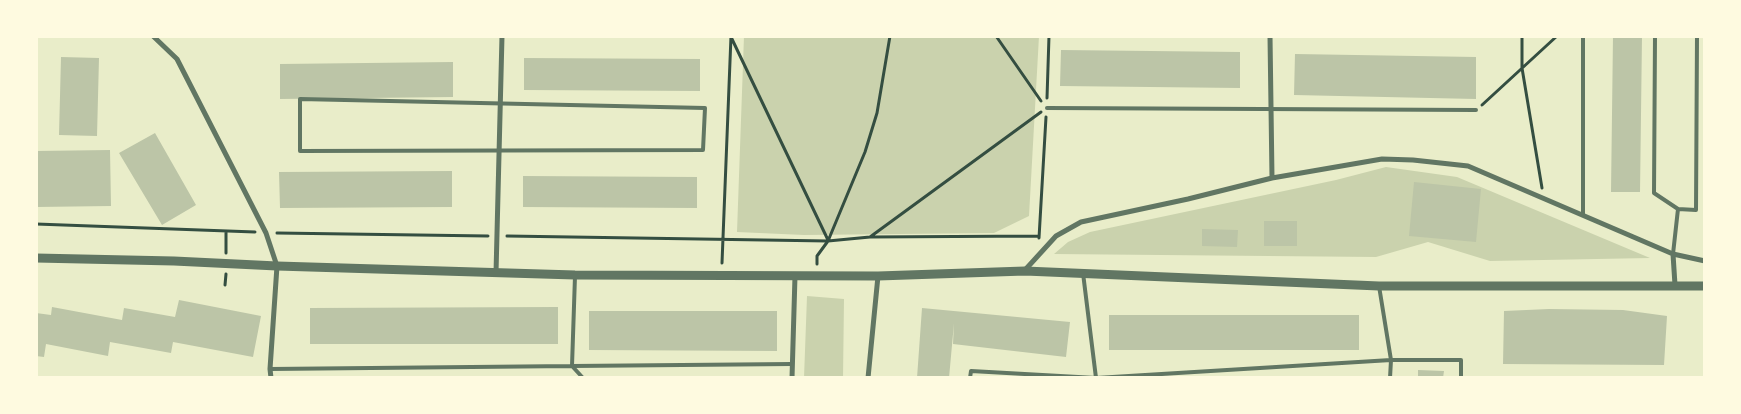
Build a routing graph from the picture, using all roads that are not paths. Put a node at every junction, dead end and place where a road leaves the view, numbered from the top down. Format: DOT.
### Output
graph roads {
  1 [pos="153,36"];
  2 [pos="502,36"];
  3 [pos="1270,36"];
  4 [pos="1582,36"];
  5 [pos="1655,36"];
  6 [pos="1697,36"];
  7 [pos="500,104"];
  8 [pos="1047,108"];
  9 [pos="1271,109"];
  10 [pos="1476,110"];
  11 [pos="499,151"];
  12 [pos="1272,178"];
  13 [pos="1678,209"];
  14 [pos="1583,215"];
  15 [pos="1673,254"];
  16 [pos="36,258"];
  17 [pos="1705,261"];
  18 [pos="277,266"];
  19 [pos="1025,271"];
  20 [pos="496,273"];
  21 [pos="1083,273"];
  22 [pos="575,275"];
  23 [pos="795,276"];
  24 [pos="878,276"];
  25 [pos="1675,285"];
  26 [pos="1379,286"];
  27 [pos="1705,286"];
  28 [pos="1391,360"];
  29 [pos="792,364"];
  30 [pos="572,366"];
  31 [pos="270,369"];
  32 [pos="271,378"];
  33 [pos="583,378"];
  34 [pos="792,378"];
  35 [pos="868,378"];
  36 [pos="970,378"];
  37 [pos="1096,378"];
  38 [pos="1390,378"];
  39 [pos="1461,378"];
  1 -- 18 [label="street"];
  2 -- 7 [label="street"];
  3 -- 9 [label="street"];
  4 -- 14 [label="lane"];
  5 -- 13 [label="lane"];
  6 -- 13 [label="lane"];
  7 -- 11 [label="street"];
  7 -- 11 [label="lane"];
  7 -- 11 [label="lane"];
  8 -- 9 [label="lane"];
  9 -- 10 [label="lane"];
  9 -- 12 [label="street"];
  11 -- 20 [label="street"];
  12 -- 14 [label="street"];
  12 -- 19 [label="street"];
  13 -- 15 [label="lane"];
  14 -- 15 [label="street"];
  15 -- 17 [label="street"];
  15 -- 25 [label="street"];
  16 -- 18 [label="street"];
  18 -- 20 [label="street"];
  18 -- 31 [label="street"];
  19 -- 21 [label="street"];
  19 -- 24 [label="street"];
  20 -- 22 [label="street"];
  21 -- 26 [label="street"];
  21 -- 37 [label="lane"];
  22 -- 23 [label="street"];
  22 -- 30 [label="lane"];
  23 -- 24 [label="street"];
  23 -- 29 [label="street"];
  24 -- 35 [label="street"];
  25 -- 26 [label="street"];
  25 -- 27 [label="street"];
  26 -- 28 [label="lane"];
  28 -- 37 [label="lane"];
  28 -- 38 [label="lane"];
  28 -- 39 [label="lane"];
  29 -- 30 [label="lane"];
  29 -- 34 [label="street"];
  30 -- 31 [label="lane"];
  30 -- 33 [label="lane"];
  31 -- 32 [label="street"];
  36 -- 37 [label="lane"];
}
